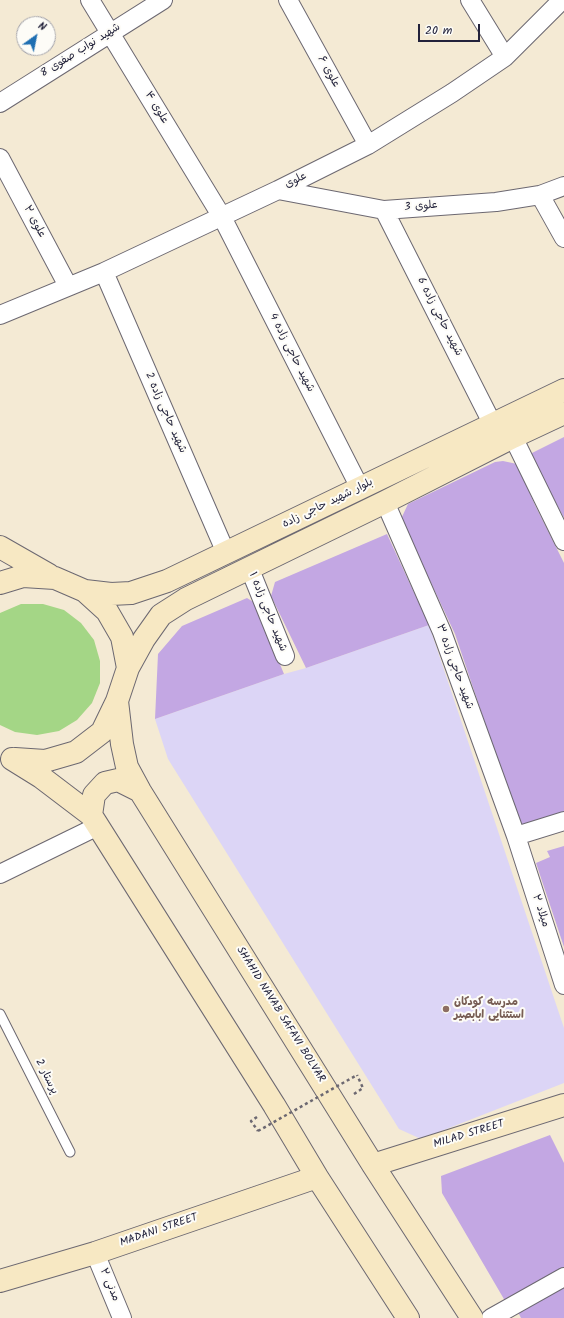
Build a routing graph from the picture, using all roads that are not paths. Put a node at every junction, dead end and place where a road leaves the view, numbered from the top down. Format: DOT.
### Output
graph roads {
  1 [pos="90,0"];
  2 [pos="163,0"];
  3 [pos="288,0"];
  4 [pos="470,0"];
  5 [pos="562,0"];
  6 [pos="110,34"];
  7 [pos="505,57"];
  8 [pos="0,103"];
  9 [pos="368,145"];
  10 [pos="0,158"];
  11 [pos="564,186"];
  12 [pos="278,190"];
  13 [pos="540,195"];
  14 [pos="384,210"];
  15 [pos="222,217"];
  16 [pos="564,238"];
  17 [pos="104,272"];
  18 [pos="68,286"];
  19 [pos="0,315"];
  20 [pos="564,390"];
  21 [pos="564,413"];
  22 [pos="493,425"];
  23 [pos="513,437"];
  24 [pos="360,488"];
  25 [pos="385,502"];
  26 [pos="564,541"];
  27 [pos="0,547"];
  28 [pos="226,553"];
  29 [pos="249,567"];
  30 [pos="56,578"];
  31 [pos="0,583"];
  32 [pos="85,591"];
  33 [pos="285,656"];
  34 [pos="128,668"];
  35 [pos="117,701"];
  36 [pos="6,756"];
  37 [pos="140,791"];
  38 [pos="94,820"];
  39 [pos="564,822"];
  40 [pos="516,836"];
  41 [pos="0,874"];
  42 [pos="564,985"];
  43 [pos="0,1014"];
  44 [pos="564,1105"];
  45 [pos="70,1152"];
  46 [pos="373,1166"];
  47 [pos="317,1177"];
  48 [pos="95,1253"];
  49 [pos="564,1277"];
  50 [pos="0,1281"];
  51 [pos="122,1318"];
  52 [pos="408,1318"];
  53 [pos="472,1318"];
  54 [pos="491,1318"];
  1 -- 6 [label="street, علوی ۴"];
  2 -- 6 [label="street, شهید نواب صفوی 8"];
  3 -- 9 [label="street, علوی ۶"];
  4 -- 7 [label="street"];
  5 -- 7 [label="street, علوی"];
  6 -- 8 [label="street, شهید نواب صفوی 8"];
  6 -- 15 [label="street, علوی ۴"];
  7 -- 9 [label="street, علوی"];
  9 -- 12 [label="street, علوی"];
  10 -- 18 [label="street, علوی ۲"];
  11 -- 13 [label="street, علوی 3"];
  12 -- 14 [label="street, علوی 3"];
  12 -- 15 [label="street, علوی"];
  13 -- 14 [label="street, علوی 3"];
  13 -- 16 [label="street"];
  14 -- 22 [label="street, شهید حاجی زاده 6"];
  15 -- 17 [label="street, علوی"];
  15 -- 24 [label="street, شهید حاجی زاده 4"];
  17 -- 18 [label="street, علوی"];
  17 -- 28 [label="street, شهید حاجی زاده 2"];
  18 -- 19 [label="street, علوی"];
  20 -- 22 [label="main road, بلوار شهید حاجی زاده"];
  21 -- 23 [label="main road, بلوار شهید حاجی زاده"];
  22 -- 24 [label="main road, بلوار شهید حاجی زاده"];
  23 -- 25 [label="main road, بلوار شهید حاجی زاده"];
  23 -- 26 [label="street"];
  24 -- 28 [label="main road, بلوار شهید حاجی زاده"];
  25 -- 29 [label="main road, بلوار شهید حاجی زاده"];
  25 -- 40 [label="street, شهید حاجی زاده ۳"];
  27 -- 30 [label="main road"];
  28 -- 32 [label="main road, بلوار شهید حاجی زاده"];
  29 -- 33 [label="street, شهید حاجی زاده ۱"];
  29 -- 34 [label="main road, بلوار شهید حاجی زاده"];
  30 -- 31 [label="main road"];
  30 -- 32 [label="main road"];
  32 -- 34 [label="main road"];
  34 -- 35 [label="main road, بلوار شهید حاجی زاده"];
  35 -- 36 [label="main road, بلوار شهید حاجی زاده"];
  35 -- 37 [label="main road, SHAHID NAVAB SAFAVI BOLVAR"];
  36 -- 38 [label="main road"];
  37 -- 38 [label="main road"];
  37 -- 46 [label="main road, SHAHID NAVAB SAFAVI BOLVAR"];
  38 -- 41 [label="street"];
  38 -- 47 [label="main road"];
  39 -- 40 [label="street"];
  40 -- 42 [label="street, میلاد ۲"];
  43 -- 45 [label="lane, پرستار 2"];
  44 -- 46 [label="main road, MILAD STREET"];
  46 -- 53 [label="main road, SHAHID NAVAB SAFAVI BOLVAR"];
  47 -- 48 [label="main road, MADANI STREET"];
  47 -- 52 [label="main road"];
  48 -- 50 [label="main road, MADANI STREET"];
  48 -- 51 [label="street, مدنی ۲"];
  49 -- 54 [label="street"];
}
